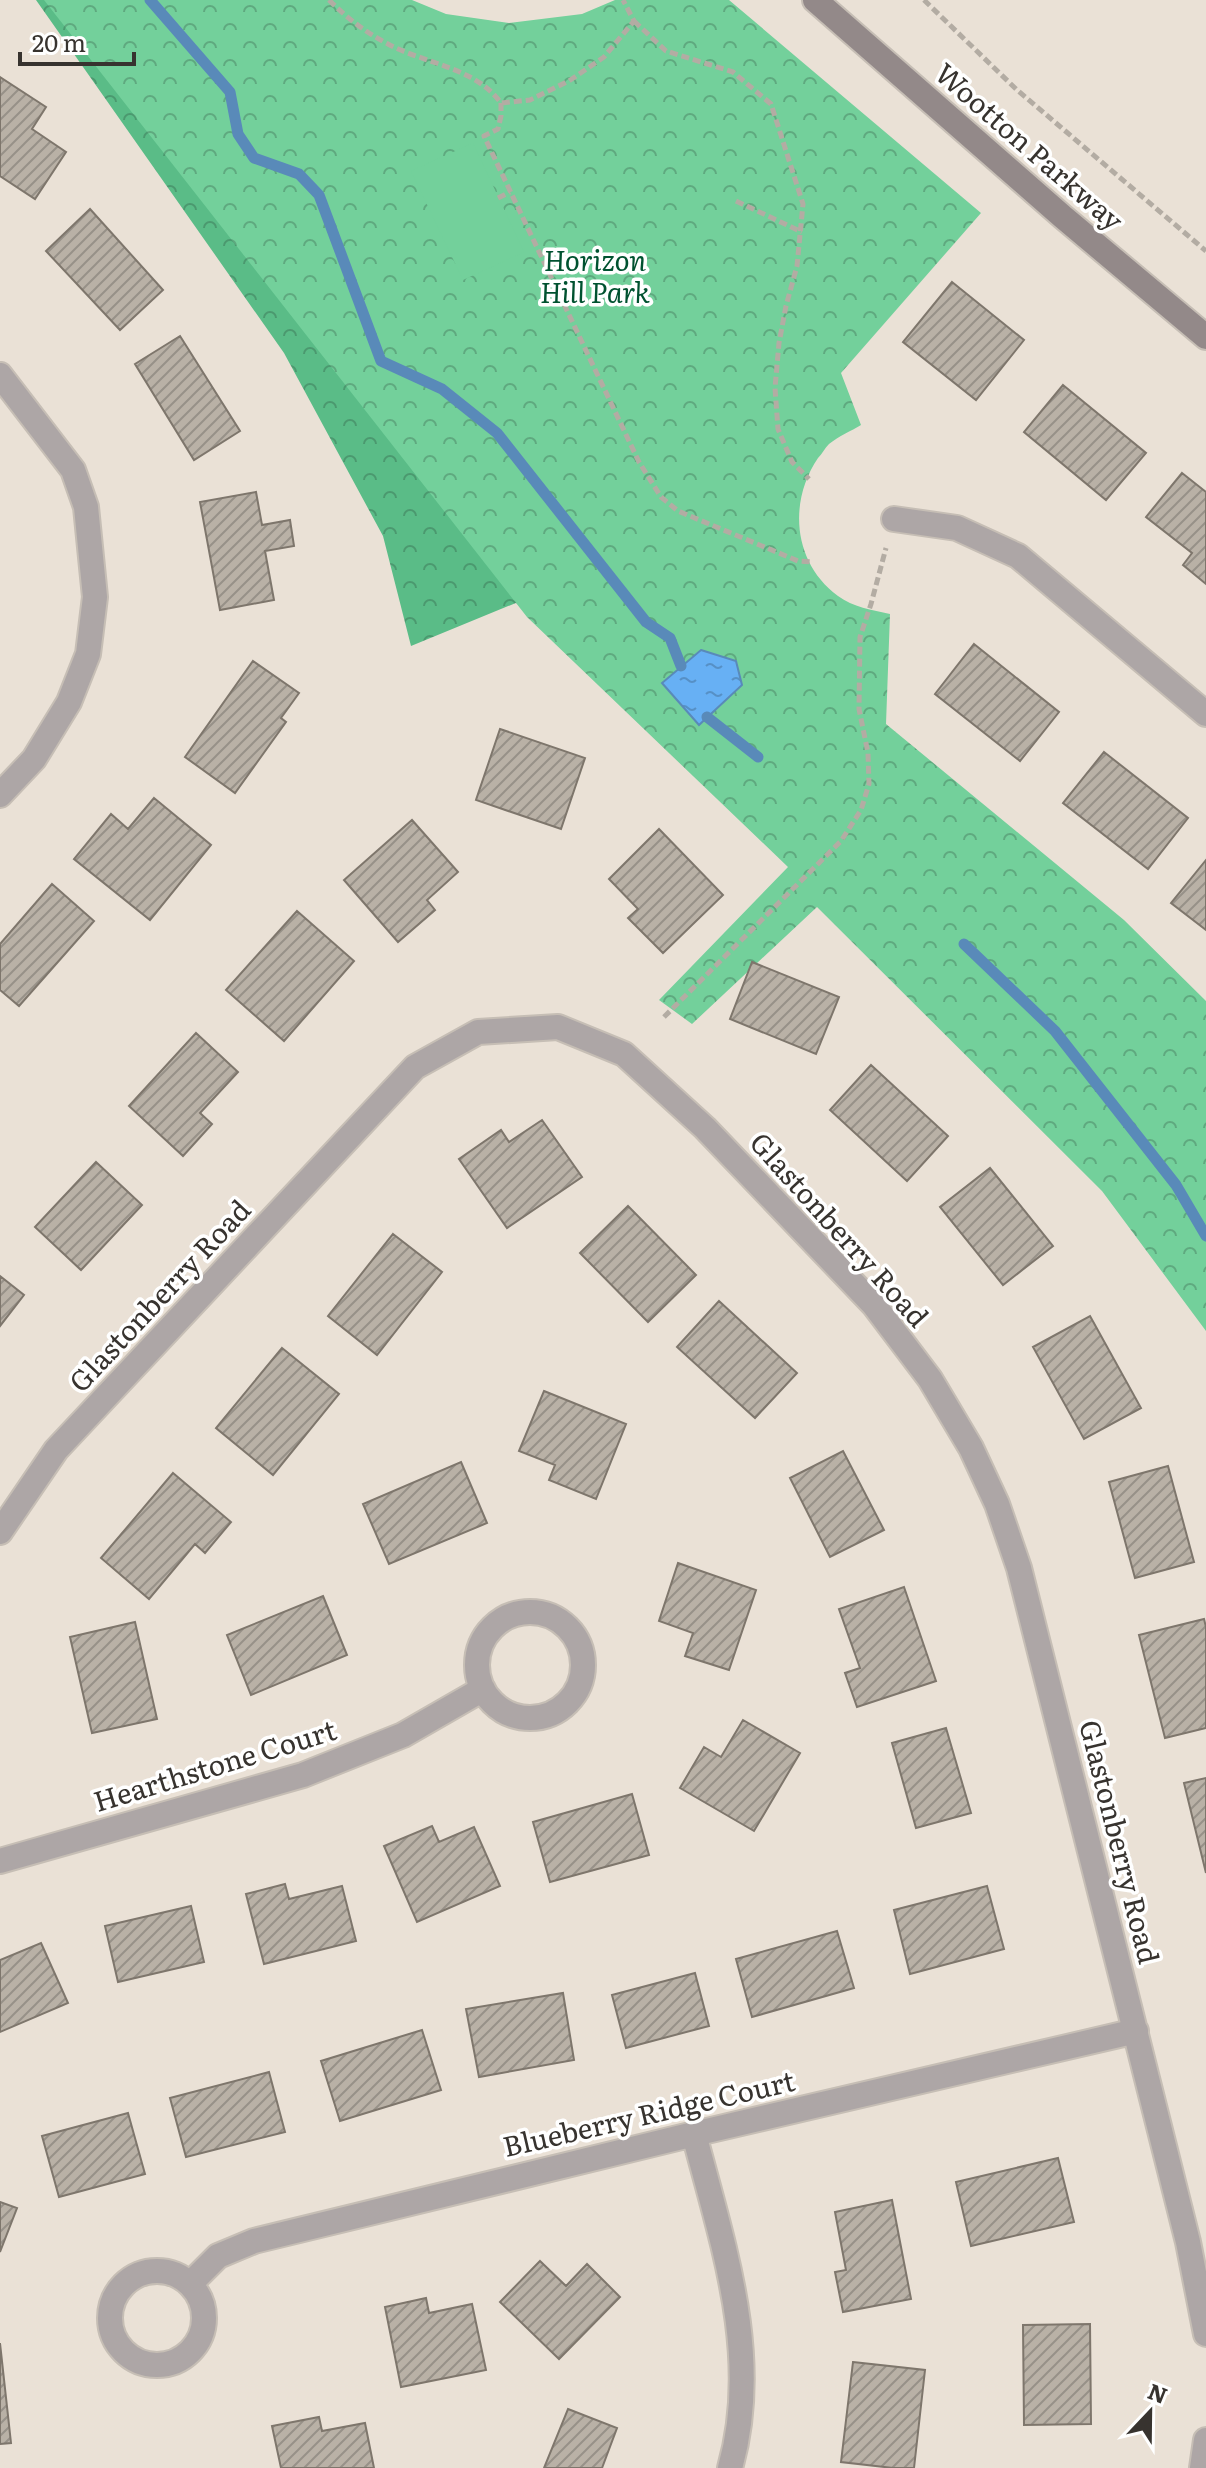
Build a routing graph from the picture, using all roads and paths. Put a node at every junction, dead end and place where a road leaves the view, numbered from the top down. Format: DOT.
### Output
graph roads {
  1 [pos="329,0"];
  2 [pos="623,0"];
  3 [pos="815,0"];
  4 [pos="924,0"];
  5 [pos="634,21"];
  6 [pos="501,103"];
  7 [pos="510,192"];
  8 [pos="498,198"];
  9 [pos="736,201"];
  10 [pos="802,232"];
  11 [pos="1206,251"];
  12 [pos="1206,337"];
  13 [pos="0,375"];
  14 [pos="809,479"];
  15 [pos="894,519"];
  16 [pos="813,562"];
  17 [pos="1206,714"];
  18 [pos="0,795"];
  19 [pos="664,1017"];
  20 [pos="0,1532"];
  21 [pos="483,1689"];
  22 [pos="2,1854"];
  23 [pos="1136,2031"];
  24 [pos="694,2134"];
  25 [pos="190,2284"];
  26 [pos="1206,2334"];
  27 [pos="1206,2440"];
  28 [pos="730,2468"];
  29 [pos="1202,2468"];
  1 -- 6 [label="path"];
  2 -- 5 [label="path"];
  3 -- 12 [label="main road, Wootton Parkway"];
  4 -- 11 [label="path"];
  5 -- 6 [label="path"];
  5 -- 10 [label="path"];
  6 -- 7 [label="path"];
  7 -- 8 [label="path"];
  7 -- 16 [label="path"];
  9 -- 10 [label="path"];
  10 -- 14 [label="path"];
  13 -- 18 [label="street"];
  15 -- 17 [label="street"];
  15 -- 19 [label="path"];
  20 -- 23 [label="street, Glastonberry Road"];
  21 -- 21 [label="street"];
  21 -- 22 [label="street, Hearthstone Court"];
  23 -- 24 [label="street, Blueberry Ridge Court"];
  23 -- 26 [label="street, Glastonberry Road"];
  24 -- 25 [label="street, Blueberry Ridge Court"];
  24 -- 28 [label="street"];
  27 -- 29 [label="street"];
}
